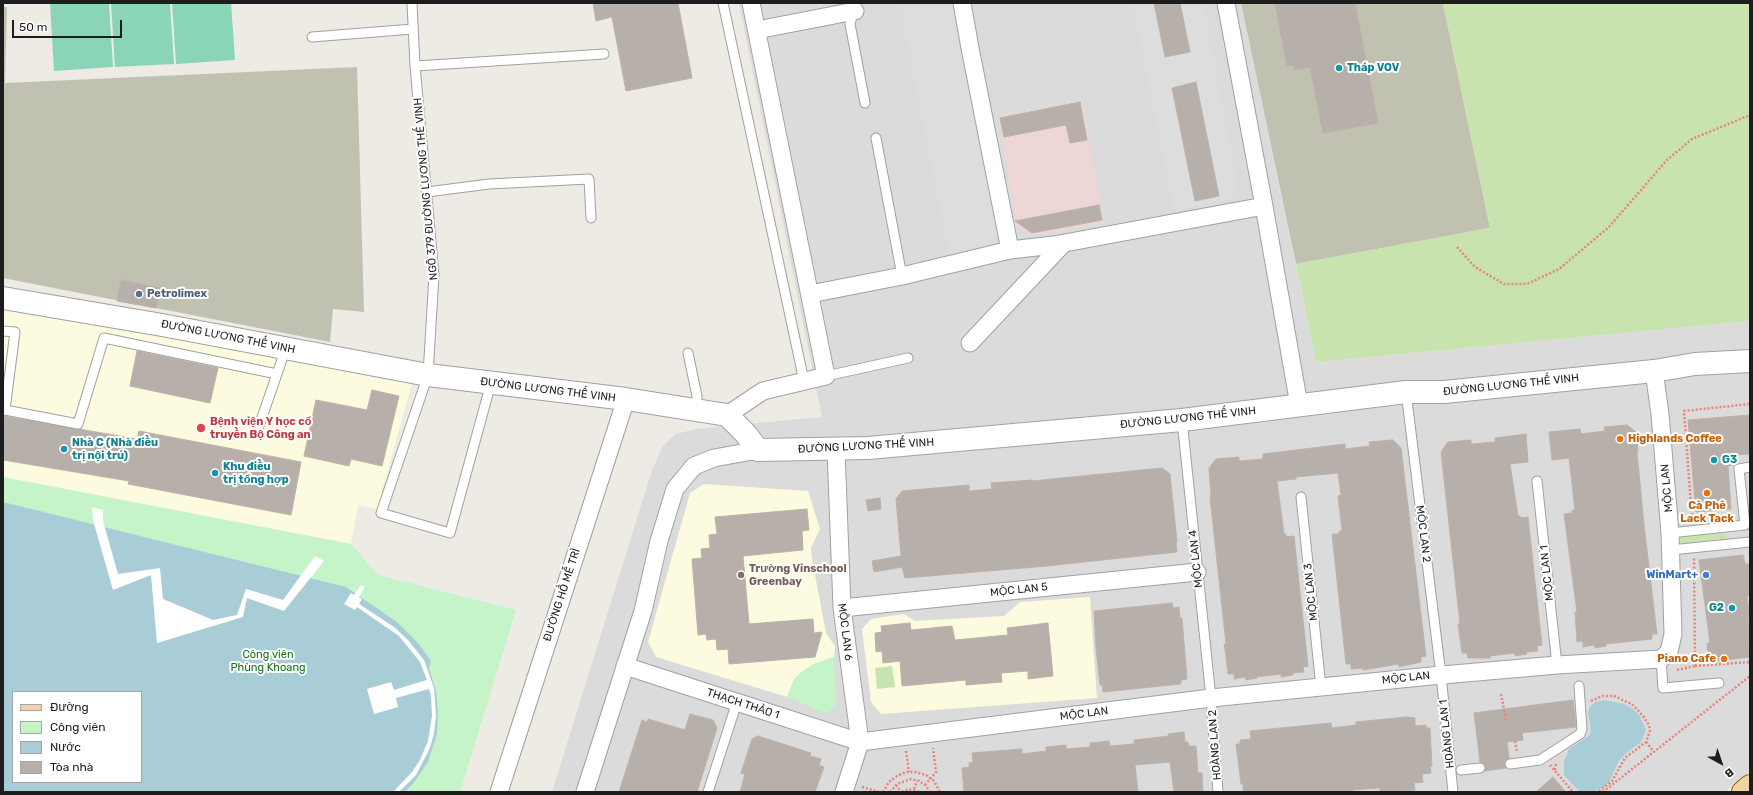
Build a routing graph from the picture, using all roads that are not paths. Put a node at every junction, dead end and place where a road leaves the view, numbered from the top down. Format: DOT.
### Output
graph roads {
  1 [pos="412,3"];
  2 [pos="723,3"];
  3 [pos="751,3"];
  4 [pos="962,3"];
  5 [pos="1226,3"];
  6 [pos="854,7"];
  7 [pos="413,29"];
  8 [pos="757,30"];
  9 [pos="312,37"];
  10 [pos="604,54"];
  11 [pos="415,66"];
  12 [pos="865,103"];
  13 [pos="876,138"];
  14 [pos="427,192"];
  15 [pos="1264,206"];
  16 [pos="591,218"];
  17 [pos="1064,243"];
  18 [pos="1010,250"];
  19 [pos="902,276"];
  20 [pos="810,294"];
  21 [pos="3,298"];
  22 [pos="3,331"];
  23 [pos="970,343"];
  24 [pos="286,348"];
  25 [pos="688,352"];
  26 [pos="908,358"];
  27 [pos="1750,360"];
  28 [pos="1654,371"];
  29 [pos="277,374"];
  30 [pos="428,375"];
  31 [pos="826,376"];
  32 [pos="804,381"];
  33 [pos="491,383"];
  34 [pos="1406,392"];
  35 [pos="626,399"];
  36 [pos="1299,405"];
  37 [pos="697,410"];
  38 [pos="727,415"];
  39 [pos="1182,420"];
  40 [pos="259,426"];
  41 [pos="758,450"];
  42 [pos="836,450"];
  43 [pos="1750,468"];
  44 [pos="1537,481"];
  45 [pos="1301,497"];
  46 [pos="1745,525"];
  47 [pos="1670,533"];
  48 [pos="1748,542"];
  49 [pos="1671,550"];
  50 [pos="1197,572"];
  51 [pos="842,608"];
  52 [pos="1661,659"];
  53 [pos="626,666"];
  54 [pos="1557,666"];
  55 [pos="1441,675"];
  56 [pos="1719,683"];
  57 [pos="1579,686"];
  58 [pos="1322,687"];
  59 [pos="1211,698"];
  60 [pos="737,702"];
  61 [pos="860,742"];
  62 [pos="1510,764"];
  63 [pos="1480,768"];
  64 [pos="1461,770"];
  65 [pos="1750,786"];
  66 [pos="851,789"];
  67 [pos="499,792"];
  68 [pos="585,792"];
  69 [pos="708,792"];
  70 [pos="1218,792"];
  71 [pos="1453,792"];
  72 [pos="1743,792"];
  1 -- 7 [label="lane, NGÕ 379 ĐƯỜNG LƯƠNG THẾ VINH"];
  2 -- 32 [label="lane"];
  3 -- 8 [label="street"];
  4 -- 18 [label="street"];
  5 -- 15 [label="street"];
  6 -- 8 [label="street"];
  6 -- 12 [label="lane"];
  7 -- 9 [label="lane"];
  7 -- 11 [label="lane, NGÕ 379 ĐƯỜNG LƯƠNG THẾ VINH"];
  8 -- 20 [label="street"];
  10 -- 11 [label="lane"];
  11 -- 14 [label="lane, NGÕ 379 ĐƯỜNG LƯƠNG THẾ VINH"];
  13 -- 19 [label="lane"];
  14 -- 16 [label="lane"];
  14 -- 30 [label="lane, NGÕ 379 ĐƯỜNG LƯƠNG THẾ VINH"];
  15 -- 17 [label="street"];
  15 -- 36 [label="street"];
  17 -- 18 [label="street"];
  17 -- 23 [label="street"];
  18 -- 19 [label="street"];
  19 -- 20 [label="street"];
  20 -- 31 [label="street"];
  21 -- 24 [label="street, ĐƯỜNG LƯƠNG THẾ VINH"];
  22 -- 29 [label="lane"];
  24 -- 29 [label="lane"];
  24 -- 30 [label="street, ĐƯỜNG LƯƠNG THẾ VINH"];
  25 -- 37 [label="lane"];
  26 -- 31 [label="lane"];
  27 -- 28 [label="street, ĐƯỜNG LƯƠNG THẾ VINH"];
  28 -- 34 [label="street, ĐƯỜNG LƯƠNG THẾ VINH"];
  28 -- 47 [label="street, MỘC LAN"];
  29 -- 40 [label="lane"];
  30 -- 33 [label="street, ĐƯỜNG LƯƠNG THẾ VINH"];
  30 -- 33 [label="lane, NGÕ 379 ĐƯỜNG LƯƠNG THẾ VINH"];
  31 -- 32 [label="street"];
  32 -- 38 [label="street"];
  33 -- 35 [label="street, ĐƯỜNG LƯƠNG THẾ VINH"];
  34 -- 36 [label="street, ĐƯỜNG LƯƠNG THẾ VINH"];
  34 -- 55 [label="lane, MỘC LAN 2"];
  35 -- 37 [label="street, ĐƯỜNG LƯƠNG THẾ VINH"];
  35 -- 67 [label="street, ĐƯỜNG HỒ MỄ TRÌ"];
  36 -- 39 [label="street, ĐƯỜNG LƯƠNG THẾ VINH"];
  37 -- 38 [label="street, ĐƯỜNG LƯƠNG THẾ VINH"];
  38 -- 41 [label="street"];
  39 -- 42 [label="street, ĐƯỜNG LƯƠNG THẾ VINH"];
  39 -- 50 [label="lane, MỘC LAN 4"];
  41 -- 42 [label="street, ĐƯỜNG LƯƠNG THẾ VINH"];
  41 -- 53 [label="street"];
  42 -- 51 [label="street, MỘC LAN 6"];
  43 -- 46 [label="lane"];
  44 -- 54 [label="lane, MỘC LAN 1"];
  45 -- 58 [label="lane, MỘC LAN 3"];
  46 -- 47 [label="lane"];
  46 -- 48 [label="lane"];
  47 -- 49 [label="street, MỘC LAN"];
  48 -- 49 [label="lane"];
  49 -- 52 [label="street, MỘC LAN"];
  50 -- 51 [label="street, MỘC LAN 5"];
  50 -- 59 [label="lane, MỘC LAN 4"];
  51 -- 61 [label="street, MỘC LAN 6"];
  52 -- 54 [label="street, MỘC LAN"];
  52 -- 56 [label="lane"];
  53 -- 60 [label="street, THẠCH THẢO 1"];
  53 -- 68 [label="street"];
  54 -- 55 [label="street, MỘC LAN"];
  55 -- 58 [label="street, MỘC LAN"];
  55 -- 71 [label="lane, HOÀNG LAN 1"];
  57 -- 62 [label="lane"];
  58 -- 59 [label="street, MỘC LAN"];
  59 -- 61 [label="street, MỘC LAN"];
  59 -- 70 [label="lane, HOÀNG LAN 2"];
  60 -- 61 [label="street, THẠCH THẢO 1"];
  60 -- 69 [label="lane"];
  61 -- 66 [label="street"];
  63 -- 64 [label="lane"];
  65 -- 72 [label="main road"];
}
